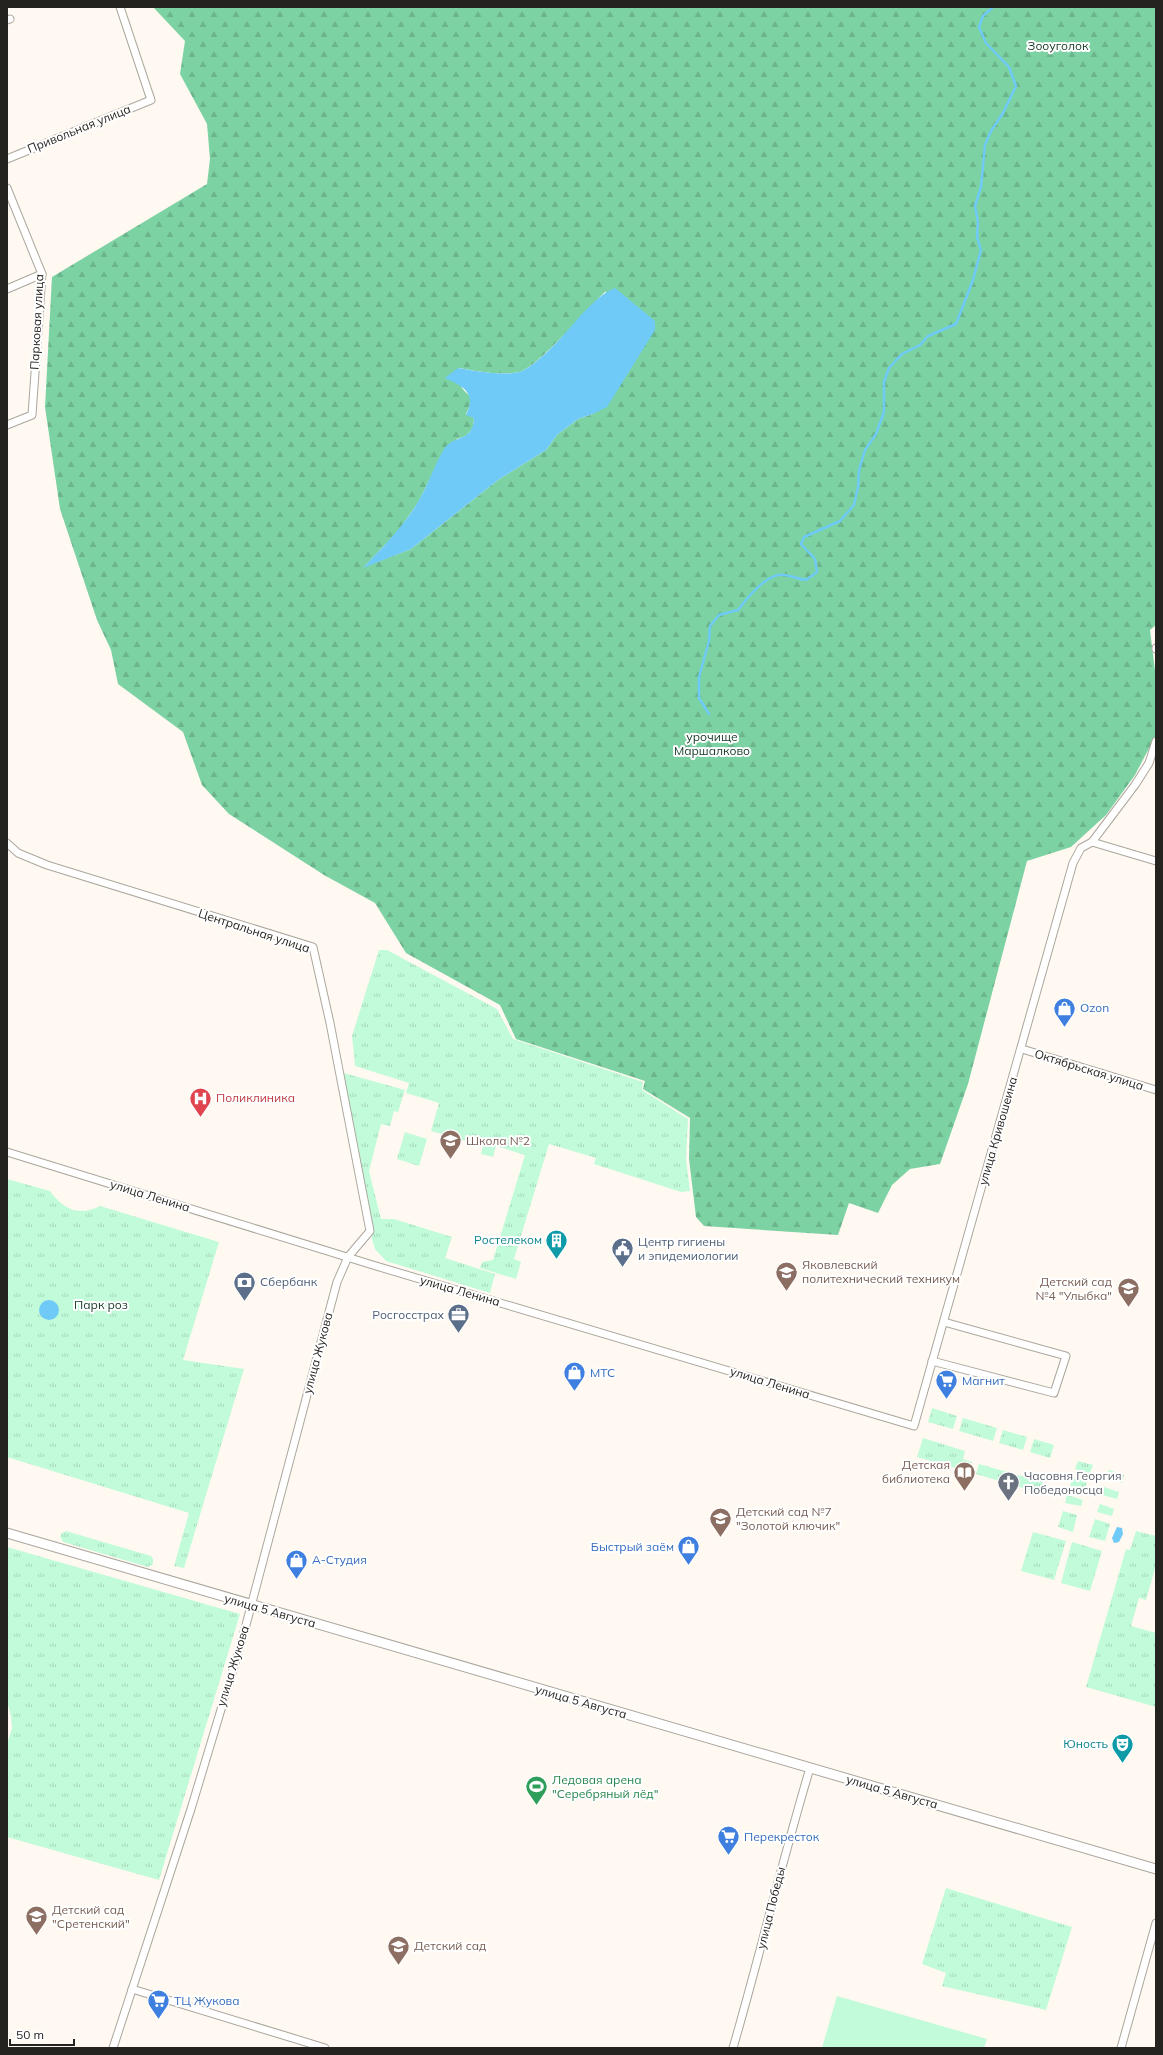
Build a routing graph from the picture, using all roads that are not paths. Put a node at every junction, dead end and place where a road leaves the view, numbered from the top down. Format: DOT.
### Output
graph roads {
  1 [pos="120,7"];
  2 [pos="7,159"];
  3 [pos="7,188"];
  4 [pos="42,274"];
  5 [pos="7,289"];
  6 [pos="7,425"];
  7 [pos="1156,741"];
  8 [pos="1092,842"];
  9 [pos="7,844"];
  10 [pos="1156,861"];
  11 [pos="1022,1049"];
  12 [pos="1156,1090"];
  13 [pos="7,1152"];
  14 [pos="348,1257"];
  15 [pos="944,1322"];
  16 [pos="932,1361"];
  17 [pos="914,1426"];
  18 [pos="7,1533"];
  19 [pos="251,1606"];
  20 [pos="810,1768"];
  21 [pos="1156,1869"];
  22 [pos="1156,1923"];
  23 [pos="132,1989"];
  24 [pos="113,2048"];
  25 [pos="325,2048"];
  26 [pos="733,2048"];
  27 [pos="1121,2048"];
  1 -- 2 [label="street, Привольная улица"];
  3 -- 4 [label="street, Парковая улица"];
  4 -- 5 [label="street"];
  4 -- 6 [label="street, Парковая улица"];
  7 -- 8 [label="street, улица Кривошеина"];
  8 -- 10 [label="street"];
  8 -- 11 [label="street, улица Кривошеина"];
  9 -- 14 [label="street, Центральная улица"];
  11 -- 12 [label="street, Октябрьская улица"];
  11 -- 15 [label="street, улица Кривошеина"];
  13 -- 14 [label="street, улица Ленина"];
  14 -- 17 [label="street, улица Ленина"];
  14 -- 19 [label="street, улица Жукова"];
  15 -- 16 [label="street, улица Кривошеина"];
  15 -- 16 [label="street"];
  16 -- 17 [label="street, улица Кривошеина"];
  18 -- 19 [label="street, улица 5 Августа"];
  19 -- 20 [label="street, улица 5 Августа"];
  19 -- 23 [label="street, улица Жукова"];
  20 -- 21 [label="street, улица 5 Августа"];
  20 -- 26 [label="street, улица Победы"];
  22 -- 27 [label="street"];
  23 -- 24 [label="street, улица Жукова"];
  23 -- 25 [label="street"];
}
